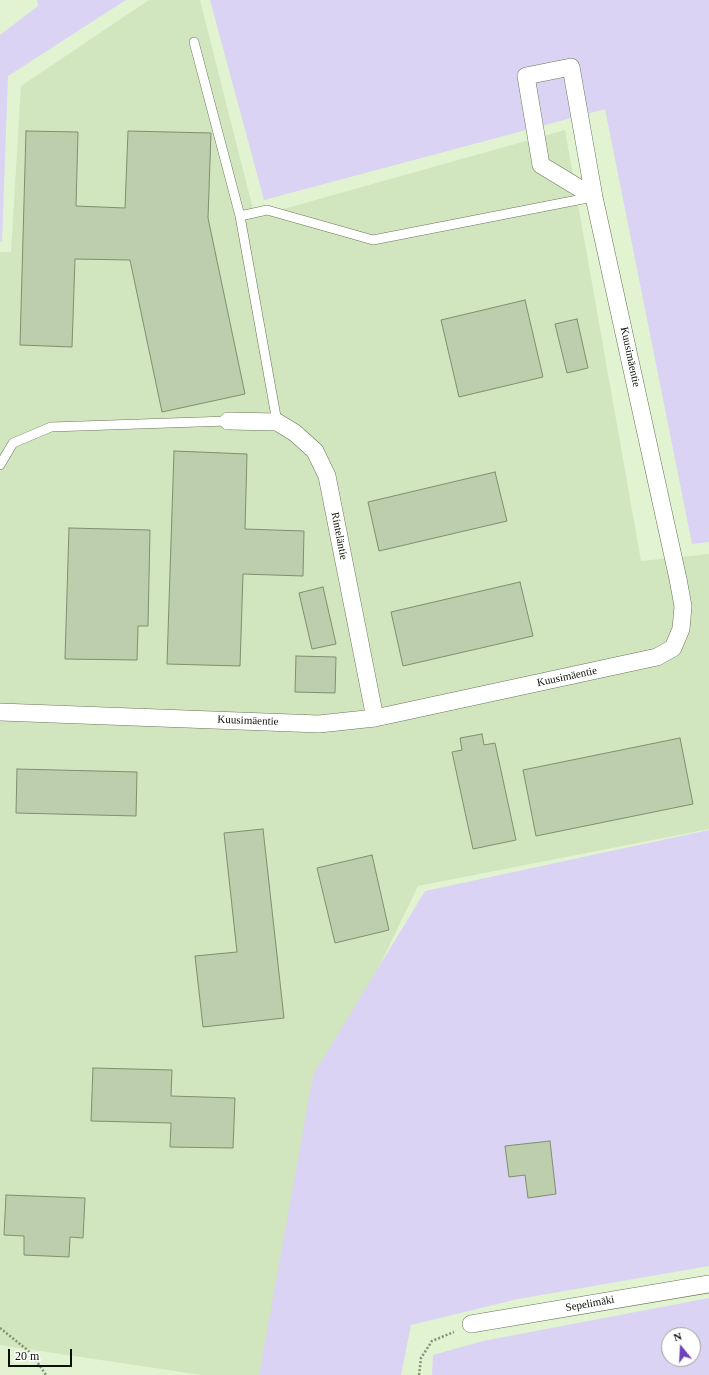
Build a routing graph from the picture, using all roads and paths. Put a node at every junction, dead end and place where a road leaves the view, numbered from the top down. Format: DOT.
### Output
graph roads {
  1 [pos="194,42"];
  2 [pos="594,197"];
  3 [pos="240,216"];
  4 [pos="228,421"];
  5 [pos="277,422"];
  6 [pos="0,465"];
  7 [pos="0,712"];
  8 [pos="375,718"];
  9 [pos="709,1284"];
  10 [pos="471,1324"];
  11 [pos="0,1328"];
  12 [pos="46,1375"];
  13 [pos="419,1375"];
  1 -- 3 [label="lane"];
  2 -- 2 [label="street, Kuusimäentie"];
  2 -- 3 [label="lane"];
  2 -- 8 [label="street, Kuusimäentie"];
  3 -- 5 [label="lane"];
  4 -- 5 [label="street"];
  4 -- 6 [label="lane"];
  5 -- 8 [label="street, Rinteläntie"];
  7 -- 8 [label="street, Kuusimäentie"];
  9 -- 10 [label="street, Sepelimäki"];
  10 -- 13 [label="path"];
  11 -- 12 [label="path"];
}
